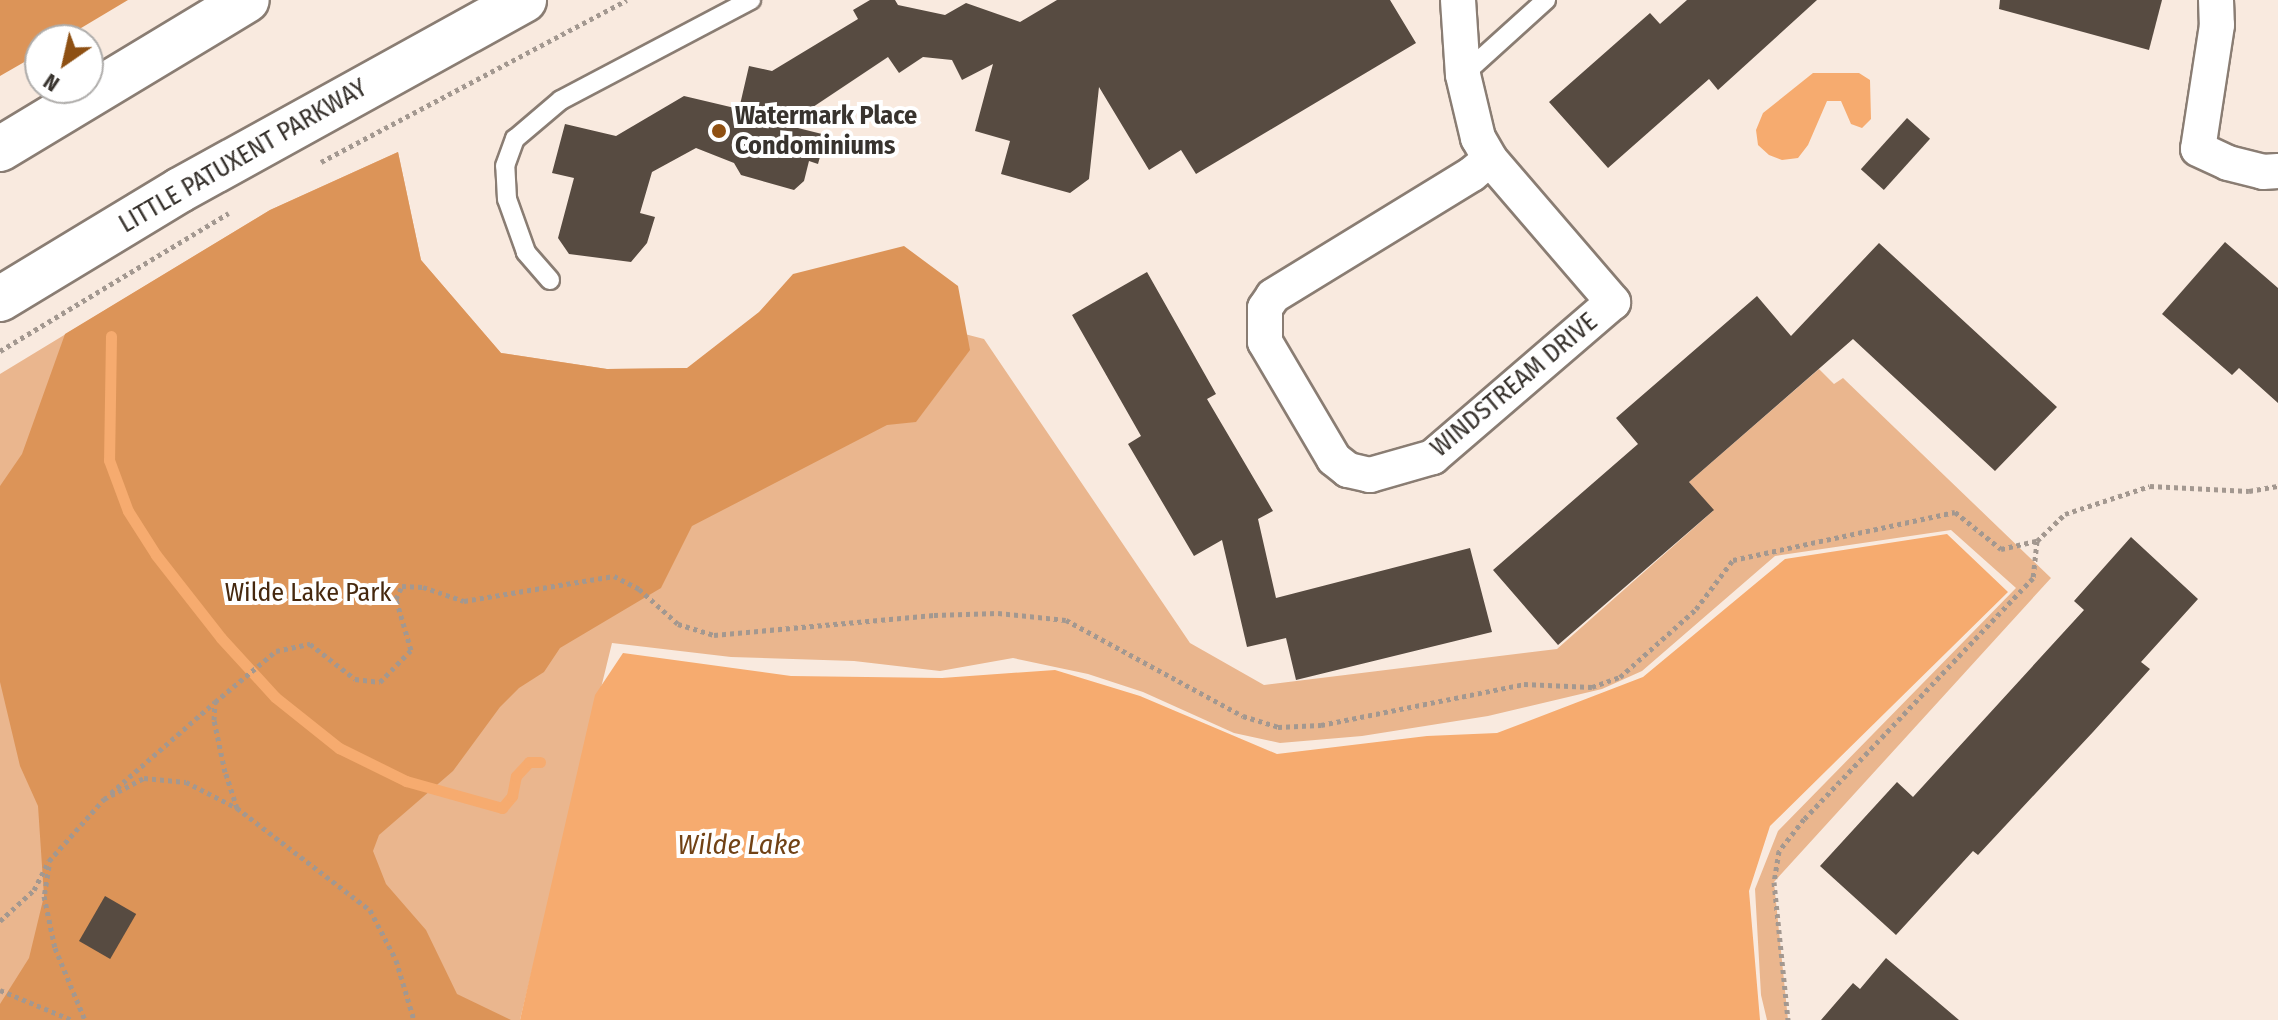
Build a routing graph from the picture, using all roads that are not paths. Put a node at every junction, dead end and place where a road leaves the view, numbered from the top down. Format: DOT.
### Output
graph roads {
  1 [pos="247,0"];
  2 [pos="751,0"];
  3 [pos="1458,0"];
  4 [pos="1546,0"];
  5 [pos="2216,0"];
  6 [pos="506,8"];
  7 [pos="1463,75"];
  8 [pos="0,149"];
  9 [pos="1490,159"];
  10 [pos="2278,171"];
  11 [pos="550,280"];
  12 [pos="0,299"];
  1 -- 8 [label="main road"];
  2 -- 11 [label="lane"];
  3 -- 7 [label="street, WINDSTREAM DRIVE"];
  4 -- 7 [label="lane"];
  5 -- 10 [label="street"];
  6 -- 12 [label="main road, LITTLE PATUXENT PARKWAY"];
  7 -- 9 [label="street, WINDSTREAM DRIVE"];
  9 -- 9 [label="street, WINDSTREAM DRIVE"];
}
